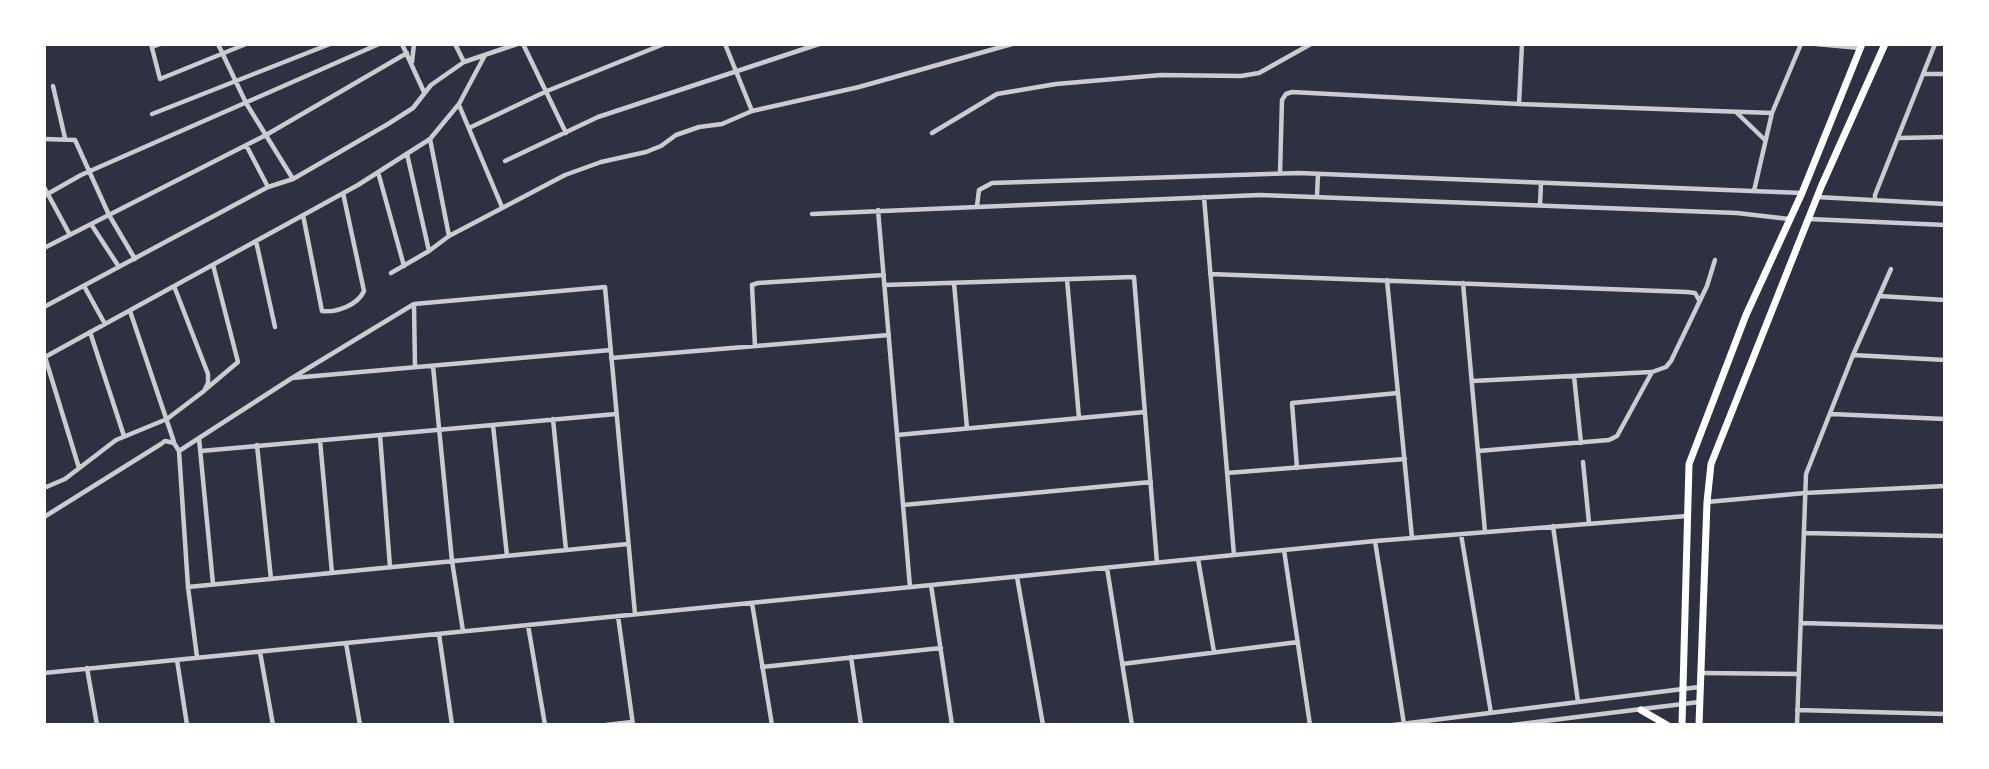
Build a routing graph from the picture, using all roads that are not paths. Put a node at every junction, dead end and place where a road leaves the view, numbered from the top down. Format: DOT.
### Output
graph roads {
  1 [pos="160,44"];
  2 [pos="218,44"];
  3 [pos="246,44"];
  4 [pos="330,44"];
  5 [pos="379,44"];
  6 [pos="402,44"];
  7 [pos="414,44"];
  8 [pos="455,44"];
  9 [pos="517,44"];
  10 [pos="523,44"];
  11 [pos="639,44"];
  12 [pos="664,44"];
  13 [pos="725,44"];
  14 [pos="819,44"];
  15 [pos="1012,44"];
  16 [pos="1311,44"];
  17 [pos="1522,44"];
  18 [pos="1816,44"];
  19 [pos="1885,44"];
  20 [pos="1935,44"];
  21 [pos="1802,45"];
  22 [pos="152,46"];
  23 [pos="1861,46"];
  24 [pos="407,52"];
  25 [pos="642,52"];
  26 [pos="222,54"];
  27 [pos="484,57"];
  28 [pos="464,62"];
  29 [pos="412,63"];
  30 [pos="736,70"];
  31 [pos="1924,74"];
  32 [pos="1945,74"];
  33 [pos="235,81"];
  34 [pos="53,86"];
  35 [pos="547,91"];
  36 [pos="424,92"];
  37 [pos="246,103"];
  38 [pos="459,104"];
  39 [pos="1519,104"];
  40 [pos="752,111"];
  41 [pos="1735,111"];
  42 [pos="1772,113"];
  43 [pos="152,114"];
  44 [pos="469,128"];
  45 [pos="566,133"];
  46 [pos="932,133"];
  47 [pos="266,135"];
  48 [pos="1945,137"];
  49 [pos="65,138"];
  50 [pos="1899,138"];
  51 [pos="44,139"];
  52 [pos="430,139"];
  53 [pos="1765,140"];
  54 [pos="246,145"];
  55 [pos="407,154"];
  56 [pos="505,161"];
  57 [pos="88,172"];
  58 [pos="378,172"];
  59 [pos="1280,173"];
  60 [pos="1318,174"];
  61 [pos="293,179"];
  62 [pos="1541,183"];
  63 [pos="44,187"];
  64 [pos="268,187"];
  65 [pos="1754,191"];
  66 [pos="343,193"];
  67 [pos="1802,193"];
  68 [pos="46,195"];
  69 [pos="1317,196"];
  70 [pos="1204,197"];
  71 [pos="1817,197"];
  72 [pos="1875,200"];
  73 [pos="1945,204"];
  74 [pos="1540,205"];
  75 [pos="977,206"];
  76 [pos="502,207"];
  77 [pos="878,210"];
  78 [pos="812,214"];
  79 [pos="109,215"];
  80 [pos="303,215"];
  81 [pos="1790,219"];
  82 [pos="1809,219"];
  83 [pos="92,224"];
  84 [pos="1945,225"];
  85 [pos="70,235"];
  86 [pos="449,236"];
  87 [pos="256,241"];
  88 [pos="44,248"];
  89 [pos="429,251"];
  90 [pos="135,259"];
  91 [pos="1715,260"];
  92 [pos="213,265"];
  93 [pos="404,266"];
  94 [pos="119,267"];
  95 [pos="1891,269"];
  96 [pos="391,273"];
  97 [pos="1210,274"];
  98 [pos="884,275"];
  99 [pos="1067,279"];
  100 [pos="1387,280"];
  101 [pos="954,283"];
  102 [pos="1463,283"];
  103 [pos="884,285"];
  104 [pos="84,286"];
  105 [pos="174,286"];
  106 [pos="1879,296"];
  107 [pos="1699,300"];
  108 [pos="1945,300"];
  109 [pos="414,304"];
  110 [pos="44,307"];
  111 [pos="130,311"];
  112 [pos="105,324"];
  113 [pos="275,327"];
  114 [pos="90,332"];
  115 [pos="889,335"];
  116 [pos="755,346"];
  117 [pos="611,350"];
  118 [pos="1853,355"];
  119 [pos="44,357"];
  120 [pos="611,358"];
  121 [pos="1945,360"];
  122 [pos="433,366"];
  123 [pos="415,367"];
  124 [pos="1652,372"];
  125 [pos="1574,376"];
  126 [pos="292,378"];
  127 [pos="1472,381"];
  128 [pos="204,391"];
  129 [pos="1398,393"];
  130 [pos="1145,412"];
  131 [pos="616,414"];
  132 [pos="1831,414"];
  133 [pos="1079,418"];
  134 [pos="167,419"];
  135 [pos="553,419"];
  136 [pos="1945,419"];
  137 [pos="493,425"];
  138 [pos="967,428"];
  139 [pos="438,429"];
  140 [pos="380,435"];
  141 [pos="897,435"];
  142 [pos="124,436"];
  143 [pos="199,438"];
  144 [pos="320,440"];
  145 [pos="174,443"];
  146 [pos="1581,443"];
  147 [pos="257,445"];
  148 [pos="201,450"];
  149 [pos="179,451"];
  150 [pos="1478,451"];
  151 [pos="1405,459"];
  152 [pos="1583,462"];
  153 [pos="79,468"];
  154 [pos="1297,468"];
  155 [pos="1227,474"];
  156 [pos="1151,482"];
  157 [pos="1945,486"];
  158 [pos="44,488"];
  159 [pos="1805,493"];
  160 [pos="1707,502"];
  161 [pos="903,505"];
  162 [pos="1687,516"];
  163 [pos="44,517"];
  164 [pos="1589,523"];
  165 [pos="1553,527"];
  166 [pos="1485,532"];
  167 [pos="1804,533"];
  168 [pos="1461,534"];
  169 [pos="1945,536"];
  170 [pos="1412,538"];
  171 [pos="1375,541"];
  172 [pos="628,544"];
  173 [pos="566,550"];
  174 [pos="1284,550"];
  175 [pos="1234,555"];
  176 [pos="507,556"];
  177 [pos="1198,559"];
  178 [pos="452,561"];
  179 [pos="1157,563"];
  180 [pos="390,567"];
  181 [pos="1107,568"];
  182 [pos="332,573"];
  183 [pos="1017,577"];
  184 [pos="271,579"];
  185 [pos="213,584"];
  186 [pos="931,585"];
  187 [pos="188,587"];
  188 [pos="910,587"];
  189 [pos="752,603"];
  190 [pos="635,614"];
  191 [pos="618,616"];
  192 [pos="1801,623"];
  193 [pos="528,625"];
  194 [pos="1945,627"];
  195 [pos="463,632"];
  196 [pos="439,634"];
  197 [pos="1298,642"];
  198 [pos="345,643"];
  199 [pos="941,648"];
  200 [pos="260,652"];
  201 [pos="1214,652"];
  202 [pos="197,657"];
  203 [pos="851,657"];
  204 [pos="177,660"];
  205 [pos="1122,664"];
  206 [pos="762,667"];
  207 [pos="87,668"];
  208 [pos="44,673"];
  209 [pos="1699,673"];
  210 [pos="1799,674"];
  211 [pos="1699,687"];
  212 [pos="1683,689"];
  213 [pos="1699,702"];
  214 [pos="1578,703"];
  215 [pos="1569,704"];
  216 [pos="1683,705"];
  217 [pos="1641,709"];
  218 [pos="1797,710"];
  219 [pos="1491,713"];
  220 [pos="1945,714"];
  221 [pos="1571,718"];
  222 [pos="1558,722"];
  223 [pos="1441,723"];
  224 [pos="632,724"];
  225 [pos="1404,724"];
  226 [pos="97,725"];
  227 [pos="187,725"];
  228 [pos="273,725"];
  229 [pos="360,725"];
  230 [pos="452,725"];
  231 [pos="545,725"];
  232 [pos="606,725"];
  233 [pos="772,725"];
  234 [pos="861,725"];
  235 [pos="952,725"];
  236 [pos="1042,725"];
  237 [pos="1132,725"];
  238 [pos="1310,725"];
  239 [pos="1393,725"];
  240 [pos="1513,725"];
  241 [pos="1667,725"];
  242 [pos="1682,725"];
  243 [pos="1699,725"];
  244 [pos="1797,725"];
  1 -- 22 [label="street"];
  2 -- 26 [label="street"];
  3 -- 26 [label="street"];
  4 -- 33 [label="street"];
  5 -- 37 [label="street"];
  6 -- 24 [label="street"];
  7 -- 29 [label="street"];
  8 -- 28 [label="street"];
  9 -- 27 [label="street"];
  10 -- 35 [label="street"];
  11 -- 25 [label="street"];
  12 -- 25 [label="street"];
  13 -- 30 [label="street"];
  14 -- 30 [label="street"];
  15 -- 40 [label="street"];
  16 -- 46 [label="street"];
  17 -- 39 [label="street"];
  18 -- 23 [label="street"];
  19 -- 71 [label="main road"];
  20 -- 31 [label="street"];
  21 -- 42 [label="street"];
  22 -- 26 [label="street"];
  23 -- 67 [label="main road"];
  24 -- 29 [label="street"];
  24 -- 47 [label="street"];
  25 -- 35 [label="street"];
  26 -- 33 [label="street"];
  27 -- 28 [label="street"];
  27 -- 38 [label="street"];
  28 -- 36 [label="street"];
  29 -- 36 [label="street"];
  30 -- 40 [label="street"];
  30 -- 45 [label="street"];
  31 -- 32 [label="street"];
  31 -- 50 [label="street"];
  33 -- 37 [label="street"];
  33 -- 43 [label="street"];
  34 -- 49 [label="street"];
  35 -- 44 [label="street"];
  35 -- 45 [label="street"];
  36 -- 61 [label="street"];
  37 -- 47 [label="street"];
  37 -- 57 [label="street"];
  38 -- 44 [label="street"];
  38 -- 52 [label="street"];
  39 -- 41 [label="street"];
  39 -- 59 [label="street"];
  40 -- 76 [label="street"];
  41 -- 42 [label="street"];
  41 -- 53 [label="street"];
  42 -- 53 [label="street"];
  44 -- 76 [label="street"];
  45 -- 56 [label="street"];
  47 -- 54 [label="street"];
  47 -- 61 [label="street"];
  48 -- 50 [label="street"];
  49 -- 51 [label="street"];
  49 -- 57 [label="street"];
  50 -- 72 [label="street"];
  52 -- 55 [label="street"];
  52 -- 86 [label="street"];
  53 -- 65 [label="street"];
  54 -- 64 [label="street"];
  54 -- 79 [label="street"];
  55 -- 58 [label="street"];
  55 -- 89 [label="street"];
  57 -- 68 [label="street"];
  57 -- 79 [label="street"];
  58 -- 66 [label="street"];
  58 -- 93 [label="street"];
  59 -- 60 [label="street"];
  59 -- 75 [label="street"];
  60 -- 62 [label="street"];
  60 -- 69 [label="street"];
  61 -- 64 [label="street"];
  62 -- 65 [label="street"];
  62 -- 74 [label="street"];
  63 -- 68 [label="street"];
  64 -- 90 [label="street"];
  65 -- 67 [label="street"];
  66 -- 80 [label="street"];
  66 -- 80 [label="street"];
  67 -- 81 [label="main road"];
  68 -- 85 [label="street"];
  69 -- 70 [label="street"];
  69 -- 74 [label="street"];
  70 -- 75 [label="street"];
  70 -- 97 [label="street"];
  71 -- 72 [label="street"];
  71 -- 82 [label="main road"];
  72 -- 73 [label="street"];
  74 -- 81 [label="street"];
  75 -- 77 [label="street"];
  76 -- 86 [label="street"];
  77 -- 78 [label="street"];
  77 -- 98 [label="street"];
  79 -- 83 [label="street"];
  79 -- 90 [label="street"];
  80 -- 87 [label="street"];
  81 -- 162 [label="main road"];
  82 -- 84 [label="street"];
  82 -- 160 [label="main road"];
  83 -- 85 [label="street"];
  83 -- 94 [label="street"];
  85 -- 88 [label="street"];
  86 -- 89 [label="street"];
  87 -- 92 [label="street"];
  87 -- 113 [label="street"];
  89 -- 93 [label="street"];
  90 -- 94 [label="street"];
  91 -- 107 [label="street"];
  92 -- 105 [label="street"];
  92 -- 128 [label="street"];
  93 -- 96 [label="street"];
  94 -- 104 [label="street"];
  95 -- 106 [label="street"];
  97 -- 100 [label="street"];
  97 -- 155 [label="street"];
  98 -- 103 [label="street"];
  98 -- 116 [label="street"];
  99 -- 101 [label="street"];
  99 -- 130 [label="street"];
  99 -- 133 [label="street"];
  100 -- 102 [label="street"];
  100 -- 129 [label="street"];
  101 -- 103 [label="street"];
  101 -- 138 [label="street"];
  102 -- 107 [label="street"];
  102 -- 127 [label="street"];
  103 -- 115 [label="street"];
  104 -- 110 [label="street"];
  104 -- 112 [label="street"];
  105 -- 111 [label="street"];
  105 -- 128 [label="street"];
  106 -- 108 [label="street"];
  106 -- 118 [label="street"];
  107 -- 124 [label="street"];
  109 -- 117 [label="street"];
  109 -- 123 [label="street"];
  109 -- 126 [label="street"];
  111 -- 112 [label="street"];
  111 -- 134 [label="street"];
  112 -- 114 [label="street"];
  114 -- 119 [label="street"];
  114 -- 142 [label="street"];
  115 -- 116 [label="street"];
  115 -- 141 [label="street"];
  116 -- 120 [label="street"];
  117 -- 120 [label="street"];
  117 -- 122 [label="street"];
  118 -- 121 [label="street"];
  118 -- 132 [label="street"];
  119 -- 153 [label="street"];
  120 -- 131 [label="street"];
  122 -- 123 [label="street"];
  122 -- 139 [label="street"];
  123 -- 126 [label="street"];
  124 -- 125 [label="street"];
  124 -- 146 [label="street"];
  125 -- 127 [label="street"];
  125 -- 146 [label="street"];
  126 -- 143 [label="street"];
  127 -- 150 [label="street"];
  128 -- 134 [label="street"];
  129 -- 151 [label="street"];
  129 -- 154 [label="street"];
  130 -- 133 [label="street"];
  130 -- 156 [label="street"];
  131 -- 135 [label="street"];
  131 -- 172 [label="street"];
  132 -- 136 [label="street"];
  132 -- 159 [label="street"];
  133 -- 138 [label="street"];
  134 -- 142 [label="street"];
  134 -- 145 [label="street"];
  135 -- 137 [label="street"];
  135 -- 173 [label="street"];
  137 -- 139 [label="street"];
  137 -- 176 [label="street"];
  138 -- 141 [label="street"];
  139 -- 140 [label="street"];
  139 -- 178 [label="street"];
  140 -- 144 [label="street"];
  140 -- 180 [label="street"];
  141 -- 161 [label="street"];
  142 -- 153 [label="street"];
  143 -- 148 [label="street"];
  143 -- 149 [label="street"];
  144 -- 147 [label="street"];
  144 -- 182 [label="street"];
  145 -- 149 [label="street"];
  145 -- 163 [label="street"];
  146 -- 150 [label="street"];
  147 -- 148 [label="street"];
  147 -- 184 [label="street"];
  148 -- 185 [label="street"];
  149 -- 187 [label="street"];
  150 -- 166 [label="street"];
  151 -- 154 [label="street"];
  151 -- 170 [label="street"];
  152 -- 164 [label="street"];
  153 -- 158 [label="street"];
  154 -- 155 [label="street"];
  155 -- 175 [label="street"];
  156 -- 161 [label="street"];
  156 -- 179 [label="street"];
  157 -- 159 [label="street"];
  159 -- 160 [label="street"];
  159 -- 167 [label="street"];
  160 -- 209 [label="main road"];
  161 -- 188 [label="street"];
  162 -- 164 [label="street"];
  162 -- 212 [label="main road"];
  164 -- 165 [label="street"];
  165 -- 166 [label="street"];
  165 -- 214 [label="street"];
  166 -- 168 [label="street"];
  167 -- 169 [label="street"];
  167 -- 192 [label="street"];
  168 -- 170 [label="street"];
  168 -- 219 [label="street"];
  170 -- 171 [label="street"];
  171 -- 174 [label="street"];
  171 -- 225 [label="street"];
  172 -- 173 [label="street"];
  172 -- 190 [label="street"];
  173 -- 176 [label="street"];
  174 -- 175 [label="street"];
  174 -- 197 [label="street"];
  175 -- 177 [label="street"];
  176 -- 178 [label="street"];
  177 -- 179 [label="street"];
  177 -- 201 [label="street"];
  178 -- 180 [label="street"];
  178 -- 195 [label="street"];
  179 -- 181 [label="street"];
  180 -- 182 [label="street"];
  181 -- 183 [label="street"];
  181 -- 205 [label="street"];
  182 -- 184 [label="street"];
  183 -- 186 [label="street"];
  183 -- 236 [label="street"];
  184 -- 185 [label="street"];
  185 -- 187 [label="street"];
  186 -- 188 [label="street"];
  186 -- 199 [label="street"];
  187 -- 202 [label="street"];
  188 -- 189 [label="street"];
  189 -- 190 [label="street"];
  189 -- 206 [label="street"];
  190 -- 191 [label="street"];
  191 -- 193 [label="street"];
  191 -- 224 [label="street"];
  192 -- 194 [label="street"];
  192 -- 210 [label="street"];
  193 -- 195 [label="street"];
  193 -- 231 [label="street"];
  195 -- 196 [label="street"];
  196 -- 198 [label="street"];
  196 -- 230 [label="street"];
  197 -- 201 [label="street"];
  197 -- 238 [label="street"];
  198 -- 200 [label="street"];
  198 -- 229 [label="street"];
  199 -- 203 [label="street"];
  199 -- 235 [label="street"];
  200 -- 202 [label="street"];
  200 -- 228 [label="street"];
  201 -- 205 [label="street"];
  202 -- 204 [label="street"];
  203 -- 206 [label="street"];
  203 -- 234 [label="street"];
  204 -- 207 [label="street"];
  204 -- 227 [label="street"];
  205 -- 237 [label="street"];
  206 -- 233 [label="street"];
  207 -- 208 [label="street"];
  207 -- 226 [label="street"];
  209 -- 210 [label="street"];
  209 -- 211 [label="main road"];
  210 -- 218 [label="street"];
  211 -- 212 [label="street"];
  211 -- 213 [label="main road"];
  212 -- 214 [label="street"];
  212 -- 216 [label="main road"];
  213 -- 216 [label="street"];
  213 -- 243 [label="main road"];
  214 -- 215 [label="street"];
  215 -- 219 [label="street"];
  215 -- 221 [label="street"];
  216 -- 217 [label="street"];
  216 -- 242 [label="main road"];
  217 -- 221 [label="street"];
  217 -- 241 [label="main road"];
  218 -- 220 [label="street"];
  218 -- 244 [label="street"];
  219 -- 223 [label="street"];
  221 -- 222 [label="street"];
  222 -- 240 [label="street"];
  223 -- 225 [label="street"];
  224 -- 232 [label="street"];
  225 -- 239 [label="street"];
}
